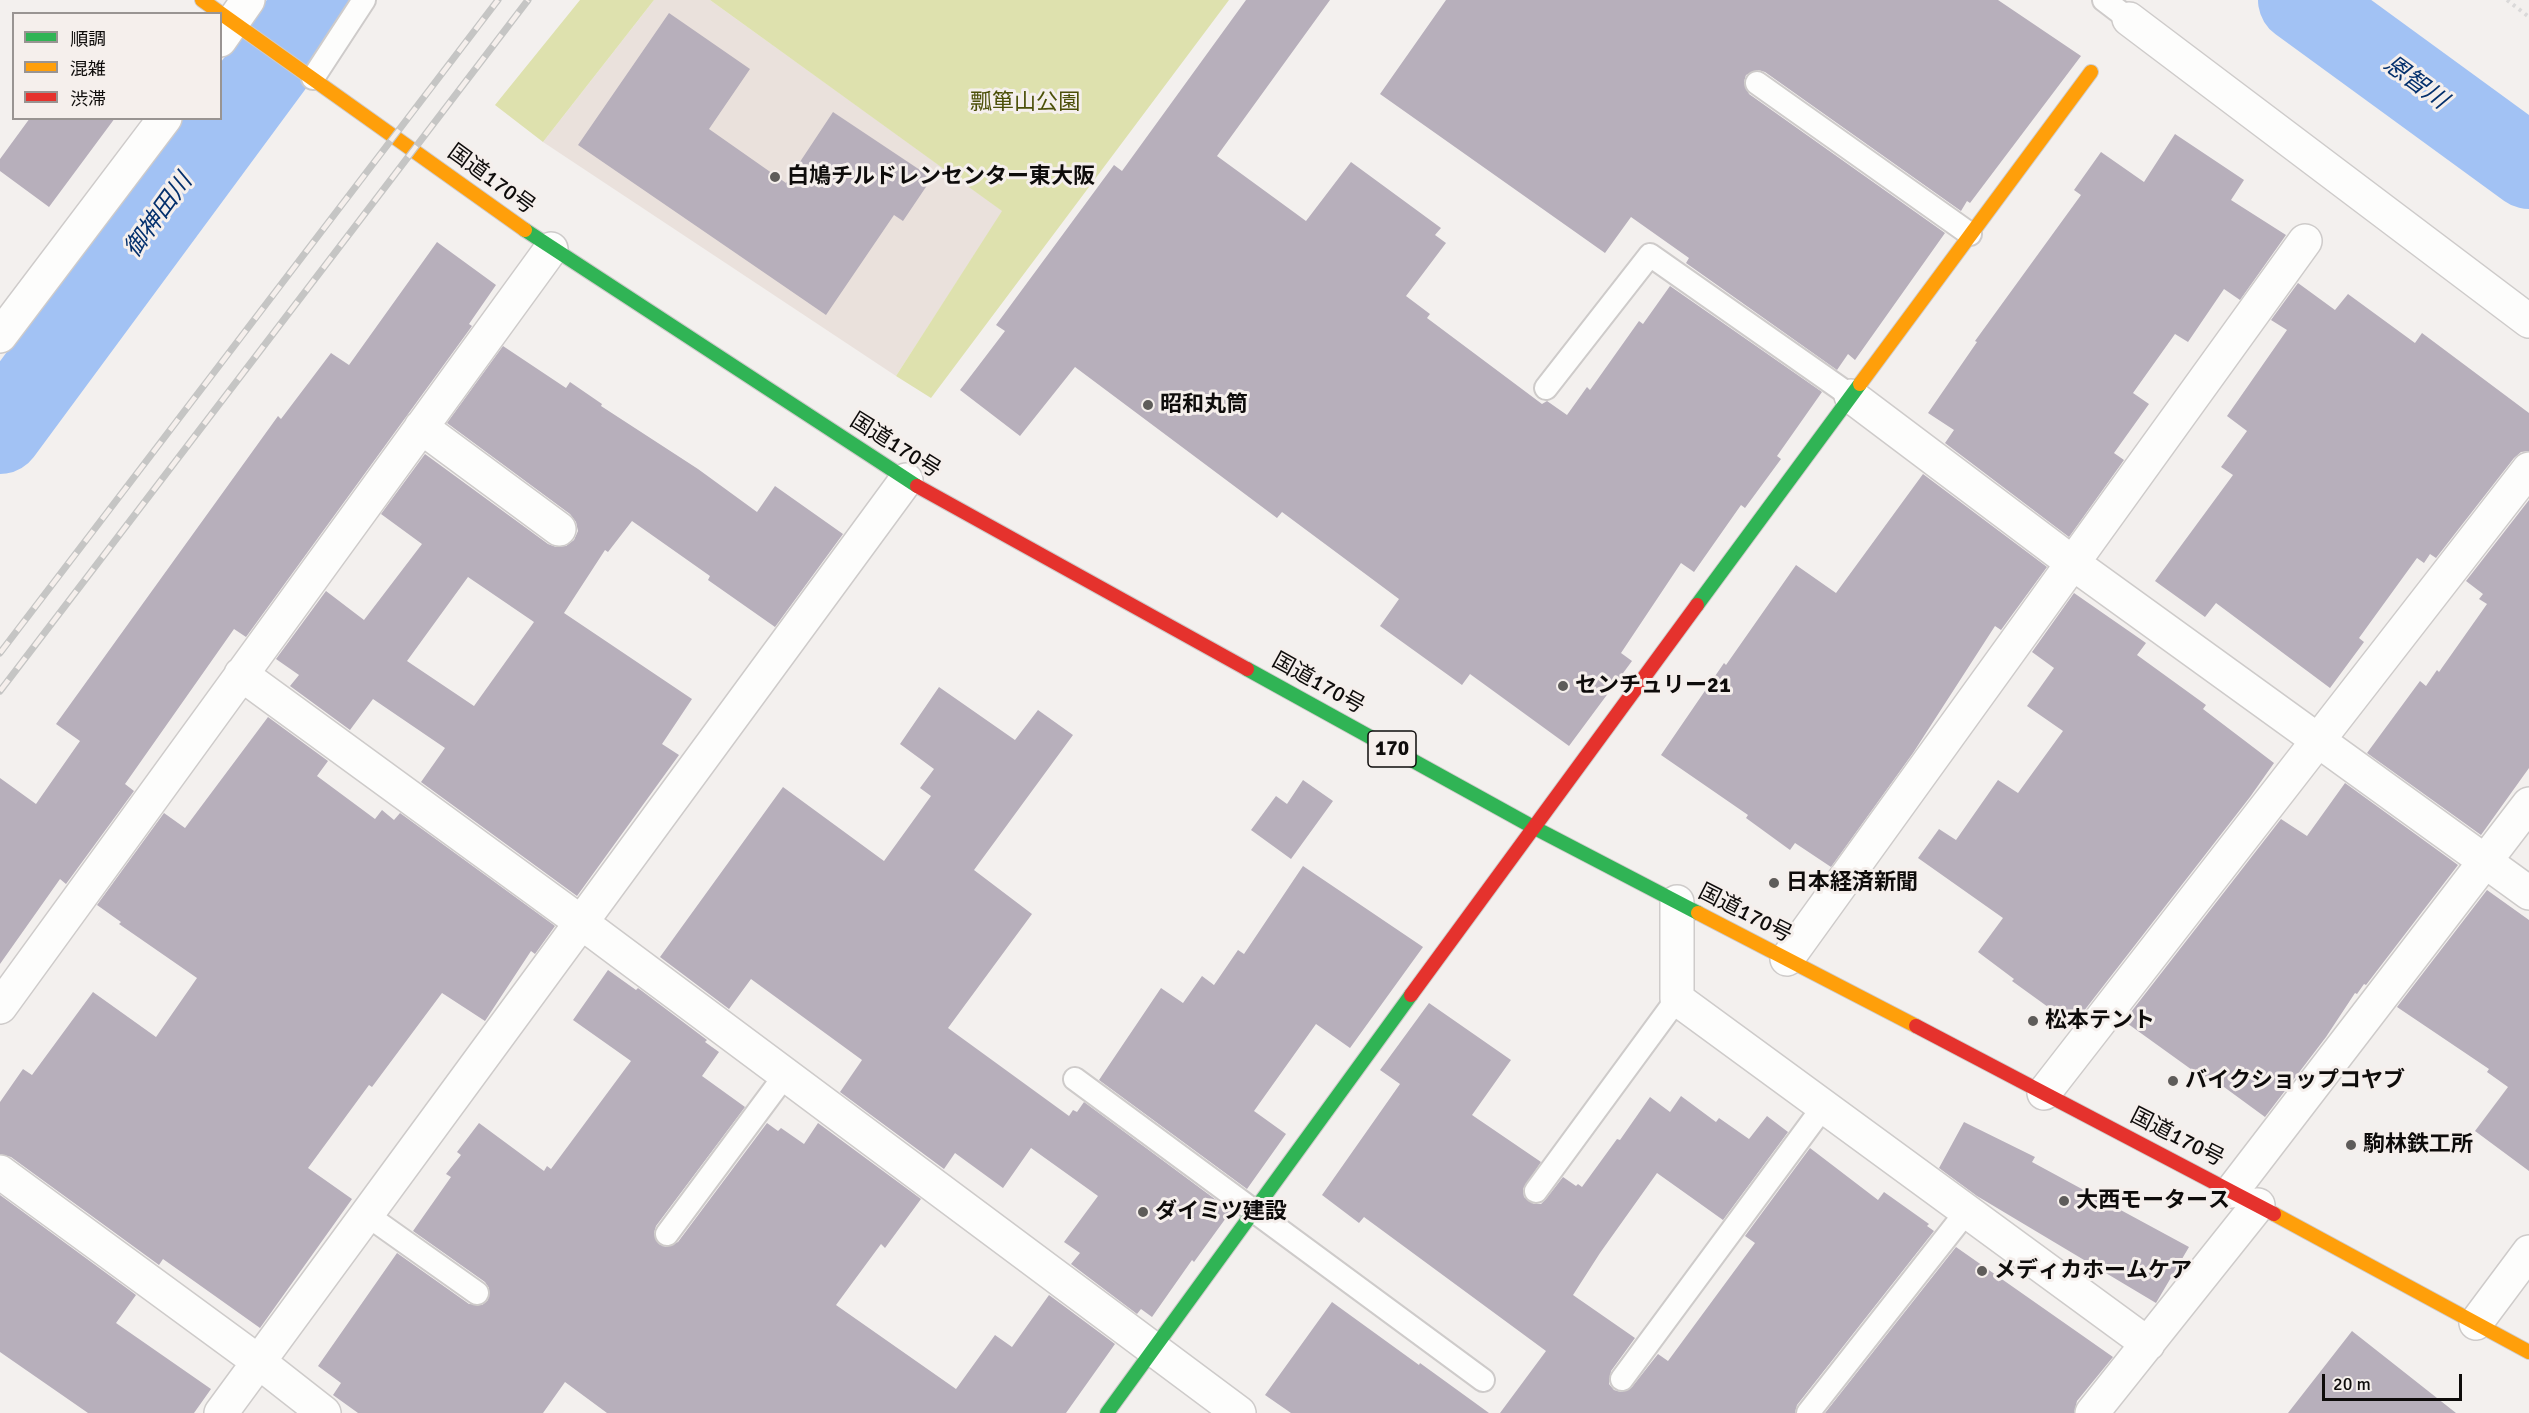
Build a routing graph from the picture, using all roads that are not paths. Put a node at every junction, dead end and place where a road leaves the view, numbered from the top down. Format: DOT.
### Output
graph roads {
  1 [pos="202,0"];
  2 [pos="364,0"];
  3 [pos="2116,10"];
  4 [pos="220,12"];
  5 [pos="222,13"];
  6 [pos="238,24"];
  7 [pos="2091,72"];
  8 [pos="307,74"];
  9 [pos="1757,83"];
  10 [pos="163,120"];
  11 [pos="1970,234"];
  12 [pos="2305,241"];
  13 [pos="551,249"];
  14 [pos="2529,321"];
  15 [pos="0,336"];
  16 [pos="1546,388"];
  17 [pos="1851,396"];
  18 [pos="421,427"];
  19 [pos="2529,469"];
  20 [pos="906,480"];
  21 [pos="559,529"];
  22 [pos="2074,564"];
  23 [pos="241,674"];
  24 [pos="2317,740"];
  25 [pos="2529,804"];
  26 [pos="1533,827"];
  27 [pos="2484,860"];
  28 [pos="2529,893"];
  29 [pos="1677,902"];
  30 [pos="582,923"];
  31 [pos="1787,959"];
  32 [pos="1677,999"];
  33 [pos="0,1007"];
  34 [pos="786,1074"];
  35 [pos="1075,1079"];
  36 [pos="2044,1093"];
  37 [pos="1824,1106"];
  38 [pos="0,1172"];
  39 [pos="1536,1191"];
  40 [pos="2245,1198"];
  41 [pos="1967,1211"];
  42 [pos="1255,1212"];
  43 [pos="367,1215"];
  44 [pos="667,1234"];
  45 [pos="2529,1252"];
  46 [pos="477,1293"];
  47 [pos="2476,1323"];
  48 [pos="2148,1344"];
  49 [pos="1155,1349"];
  50 [pos="2529,1352"];
  51 [pos="259,1362"];
  52 [pos="1622,1379"];
  53 [pos="1484,1380"];
  54 [pos="221,1413"];
  55 [pos="324,1413"];
  56 [pos="1107,1413"];
  57 [pos="1239,1413"];
  58 [pos="1808,1413"];
  59 [pos="2092,1413"];
  1 -- 4 [label="main road, 国道170号 / 170"];
  2 -- 8 [label="lane"];
  3 -- 14 [label="street"];
  5 -- 6 [label="main road, 国道170号 / 170"];
  6 -- 8 [label="main road, 国道170号 / 170"];
  7 -- 11 [label="main road"];
  8 -- 13 [label="main road, 国道170号 / 170"];
  9 -- 11 [label="lane"];
  10 -- 15 [label="street"];
  11 -- 17 [label="main road"];
  12 -- 22 [label="street"];
  13 -- 18 [label="street"];
  13 -- 20 [label="main road, 国道170号 / 170"];
  16 -- 17 [label="lane"];
  17 -- 22 [label="street"];
  17 -- 26 [label="main road"];
  18 -- 21 [label="street"];
  18 -- 23 [label="street"];
  19 -- 24 [label="street"];
  20 -- 26 [label="main road, 国道170号 / 170"];
  20 -- 30 [label="street"];
  22 -- 24 [label="street"];
  22 -- 31 [label="street"];
  23 -- 30 [label="street"];
  23 -- 33 [label="street"];
  24 -- 27 [label="street"];
  24 -- 36 [label="street"];
  25 -- 27 [label="street"];
  26 -- 29 [label="main road, 国道170号 / 170"];
  26 -- 42 [label="main road"];
  27 -- 28 [label="street"];
  27 -- 40 [label="street"];
  29 -- 31 [label="main road, 国道170号 / 170"];
  29 -- 32 [label="street"];
  30 -- 34 [label="street"];
  30 -- 43 [label="street"];
  31 -- 36 [label="main road, 国道170号 / 170"];
  32 -- 37 [label="street"];
  32 -- 39 [label="lane"];
  34 -- 44 [label="lane"];
  34 -- 49 [label="street"];
  35 -- 42 [label="lane"];
  36 -- 40 [label="main road, 国道170号 / 170"];
  37 -- 41 [label="street"];
  37 -- 52 [label="lane"];
  38 -- 51 [label="street"];
  40 -- 47 [label="main road, 国道170号 / 170"];
  40 -- 48 [label="street"];
  41 -- 48 [label="street"];
  41 -- 58 [label="lane"];
  42 -- 49 [label="main road"];
  42 -- 53 [label="lane"];
  43 -- 46 [label="lane"];
  43 -- 51 [label="street"];
  45 -- 47 [label="street"];
  47 -- 50 [label="main road, 国道170号 / 170"];
  48 -- 59 [label="street"];
  49 -- 56 [label="main road"];
  49 -- 57 [label="street"];
  51 -- 54 [label="street"];
  51 -- 55 [label="street"];
}
